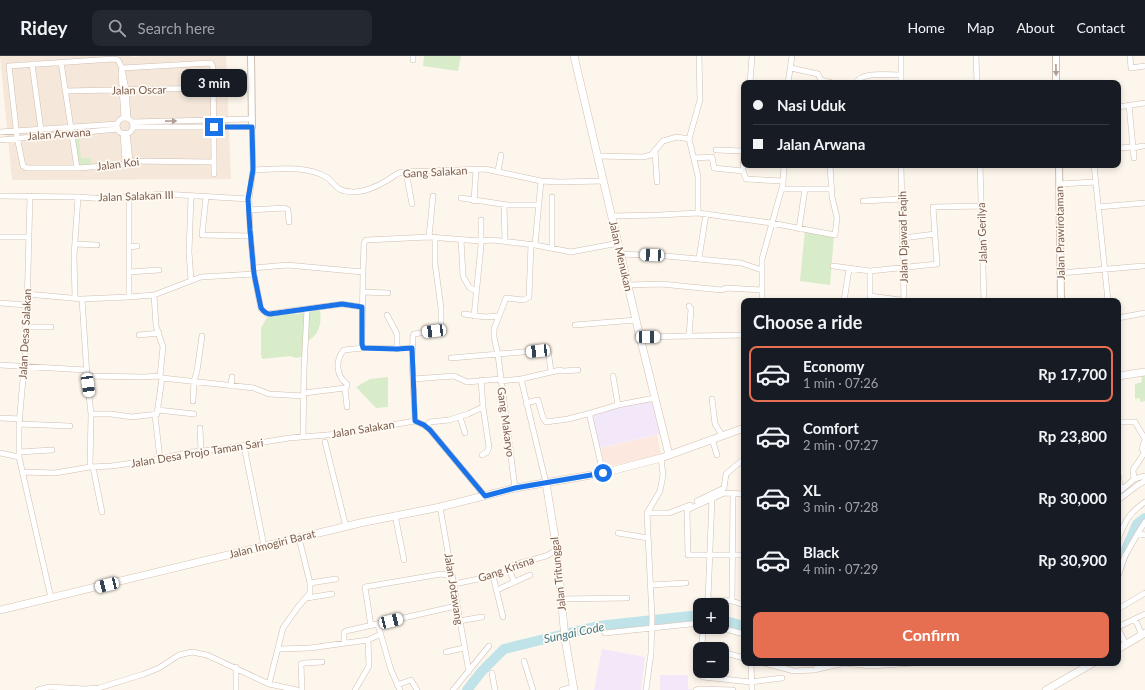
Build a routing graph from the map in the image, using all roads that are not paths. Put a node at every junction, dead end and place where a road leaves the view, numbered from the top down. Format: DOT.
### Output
graph roads {
  1 [pos="211,56"];
  2 [pos="252,56"];
  3 [pos="574,56"];
  4 [pos="699,56"];
  5 [pos="752,56"];
  6 [pos="792,56"];
  7 [pos="901,56"];
  8 [pos="976,56"];
  9 [pos="1056,56"];
  10 [pos="1130,56"];
  11 [pos="61,62"];
  12 [pos="211,63"];
  13 [pos="32,64"];
  14 [pos="1145,66"];
  15 [pos="122,68"];
  16 [pos="791,68"];
  17 [pos="901,75"];
  18 [pos="750,80"];
  19 [pos="789,80"];
  20 [pos="821,80"];
  21 [pos="858,80"];
  22 [pos="901,80"];
  23 [pos="977,80"];
  24 [pos="1056,80"];
  25 [pos="213,88"];
  26 [pos="124,90"];
  27 [pos="65,91"];
  28 [pos="1145,103"];
  29 [pos="1129,105"];
  30 [pos="1121,106"];
  31 [pos="252,119"];
  32 [pos="214,120"];
  33 [pos="129,121"];
  34 [pos="118,127"];
  35 [pos="214,127"];
  36 [pos="252,127"];
  37 [pos="41,130"];
  38 [pos="71,130"];
  39 [pos="0,132"];
  40 [pos="125,133"];
  41 [pos="17,134"];
  42 [pos="689,139"];
  43 [pos="0,140"];
  44 [pos="1143,146"];
  45 [pos="1133,147"];
  46 [pos="1121,148"];
  47 [pos="716,150"];
  48 [pos="655,151"];
  49 [pos="741,151"];
  50 [pos="501,155"];
  51 [pos="598,156"];
  52 [pos="694,158"];
  53 [pos="1134,158"];
  54 [pos="128,161"];
  55 [pos="214,162"];
  56 [pos="77,168"];
  57 [pos="743,168"];
  58 [pos="784,168"];
  59 [pos="830,168"];
  60 [pos="901,168"];
  61 [pos="980,168"];
  62 [pos="1059,168"];
  63 [pos="1094,168"];
  64 [pos="476,169"];
  65 [pos="253,170"];
  66 [pos="498,171"];
  67 [pos="743,171"];
  68 [pos="406,172"];
  69 [pos="214,174"];
  70 [pos="541,181"];
  71 [pos="603,181"];
  72 [pos="782,181"];
  73 [pos="657,182"];
  74 [pos="1096,182"];
  75 [pos="1059,184"];
  76 [pos="782,189"];
  77 [pos="805,189"];
  78 [pos="832,189"];
  79 [pos="0,196"];
  80 [pos="30,196"];
  81 [pos="191,196"];
  82 [pos="432,196"];
  83 [pos="78,197"];
  84 [pos="129,197"];
  85 [pos="206,197"];
  86 [pos="552,197"];
  87 [pos="461,198"];
  88 [pos="248,199"];
  89 [pos="902,199"];
  90 [pos="474,201"];
  91 [pos="864,201"];
  92 [pos="1145,203"];
  93 [pos="412,204"];
  94 [pos="504,204"];
  95 [pos="539,205"];
  96 [pos="981,206"];
  97 [pos="1098,207"];
  98 [pos="249,210"];
  99 [pos="698,212"];
  100 [pos="706,214"];
  101 [pos="612,216"];
  102 [pos="481,220"];
  103 [pos="289,222"];
  104 [pos="771,223"];
  105 [pos="799,229"];
  106 [pos="935,234"];
  107 [pos="250,236"];
  108 [pos="0,237"];
  109 [pos="29,237"];
  110 [pos="432,237"];
  111 [pos="903,238"];
  112 [pos="461,240"];
  113 [pos="480,241"];
  114 [pos="505,241"];
  115 [pos="76,244"];
  116 [pos="533,244"];
  117 [pos="619,244"];
  118 [pos="97,245"];
  119 [pos="137,246"];
  120 [pos="129,247"];
  121 [pos="552,248"];
  122 [pos="620,254"];
  123 [pos="699,258"];
  124 [pos="833,266"];
  125 [pos="1143,266"];
  126 [pos="904,267"];
  127 [pos="253,268"];
  128 [pos="849,269"];
  129 [pos="1105,269"];
  130 [pos="159,270"];
  131 [pos="762,270"];
  132 [pos="870,270"];
  133 [pos="129,272"];
  134 [pos="363,272"];
  135 [pos="1060,273"];
  136 [pos="254,274"];
  137 [pos="191,280"];
  138 [pos="628,285"];
  139 [pos="762,290"];
  140 [pos="476,291"];
  141 [pos="362,292"];
  142 [pos="27,294"];
  143 [pos="388,294"];
  144 [pos="154,295"];
  145 [pos="129,297"];
  146 [pos="75,298"];
  147 [pos="762,298"];
  148 [pos="844,298"];
  149 [pos="884,298"];
  150 [pos="906,298"];
  151 [pos="984,298"];
  152 [pos="1061,298"];
  153 [pos="1108,298"];
  154 [pos="82,299"];
  155 [pos="0,303"];
  156 [pos="26,304"];
  157 [pos="689,306"];
  158 [pos="362,307"];
  159 [pos="307,309"];
  160 [pos="1145,313"];
  161 [pos="464,314"];
  162 [pos="387,315"];
  163 [pos="474,316"];
  164 [pos="499,316"];
  165 [pos="1121,317"];
  166 [pos="636,320"];
  167 [pos="25,326"];
  168 [pos="576,326"];
  169 [pos="51,327"];
  170 [pos="158,333"];
  171 [pos="139,334"];
  172 [pos="741,335"];
  173 [pos="202,336"];
  174 [pos="689,336"];
  175 [pos="640,337"];
  176 [pos="363,348"];
  177 [pos="412,348"];
  178 [pos="397,349"];
  179 [pos="498,355"];
  180 [pos="451,358"];
  181 [pos="0,365"];
  182 [pos="24,367"];
  183 [pos="578,370"];
  184 [pos="551,371"];
  185 [pos="1145,372"];
  186 [pos="87,373"];
  187 [pos="613,376"];
  188 [pos="1121,376"];
  189 [pos="161,377"];
  190 [pos="232,377"];
  191 [pos="413,379"];
  192 [pos="520,379"];
  193 [pos="481,380"];
  194 [pos="500,380"];
  195 [pos="194,381"];
  196 [pos="231,386"];
  197 [pos="345,388"];
  198 [pos="304,394"];
  199 [pos="655,398"];
  200 [pos="712,399"];
  201 [pos="193,401"];
  202 [pos="526,403"];
  203 [pos="618,405"];
  204 [pos="347,407"];
  205 [pos="483,407"];
  206 [pos="156,412"];
  207 [pos="591,413"];
  208 [pos="91,414"];
  209 [pos="194,414"];
  210 [pos="460,417"];
  211 [pos="0,418"];
  212 [pos="415,418"];
  213 [pos="20,422"];
  214 [pos="1121,422"];
  215 [pos="428,425"];
  216 [pos="70,426"];
  217 [pos="200,428"];
  218 [pos="741,429"];
  219 [pos="465,433"];
  220 [pos="722,435"];
  221 [pos="303,437"];
  222 [pos="712,439"];
  223 [pos="325,442"];
  224 [pos="244,446"];
  225 [pos="52,450"];
  226 [pos="201,452"];
  227 [pos="1145,452"];
  228 [pos="0,453"];
  229 [pos="19,454"];
  230 [pos="482,455"];
  231 [pos="717,455"];
  232 [pos="665,456"];
  233 [pos="160,459"];
  234 [pos="741,462"];
  235 [pos="92,467"];
  236 [pos="23,472"];
  237 [pos="603,473"];
  238 [pos="1145,476"];
  239 [pos="1134,479"];
  240 [pos="1145,481"];
  241 [pos="546,483"];
  242 [pos="515,488"];
  243 [pos="1121,489"];
  244 [pos="733,494"];
  245 [pos="741,494"];
  246 [pos="485,496"];
  247 [pos="712,498"];
  248 [pos="1121,498"];
  249 [pos="1145,502"];
  250 [pos="440,507"];
  251 [pos="102,512"];
  252 [pos="647,512"];
  253 [pos="395,516"];
  254 [pos="1145,522"];
  255 [pos="346,527"];
  256 [pos="1121,532"];
  257 [pos="618,533"];
  258 [pos="1138,533"];
  259 [pos="1145,535"];
  260 [pos="299,538"];
  261 [pos="648,538"];
  262 [pos="264,546"];
  263 [pos="557,550"];
  264 [pos="709,554"];
  265 [pos="732,554"];
  266 [pos="741,554"];
  267 [pos="404,560"];
  268 [pos="1121,567"];
  269 [pos="509,568"];
  270 [pos="530,575"];
  271 [pos="453,576"];
  272 [pos="493,576"];
  273 [pos="336,579"];
  274 [pos="514,582"];
  275 [pos="310,583"];
  276 [pos="686,583"];
  277 [pos="454,584"];
  278 [pos="651,585"];
  279 [pos="497,590"];
  280 [pos="1145,593"];
  281 [pos="332,594"];
  282 [pos="51,598"];
  283 [pos="307,598"];
  284 [pos="627,598"];
  285 [pos="561,599"];
  286 [pos="732,601"];
  287 [pos="741,604"];
  288 [pos="456,606"];
  289 [pos="1121,607"];
  290 [pos="0,610"];
  291 [pos="1145,614"];
  292 [pos="482,617"];
  293 [pos="503,617"];
  294 [pos="1135,619"];
  295 [pos="459,621"];
  296 [pos="378,624"];
  297 [pos="693,624"];
  298 [pos="371,626"];
  299 [pos="1121,626"];
  300 [pos="652,627"];
  301 [pos="729,630"];
  302 [pos="605,633"];
  303 [pos="741,633"];
  304 [pos="381,634"];
  305 [pos="1121,634"];
  306 [pos="1144,634"];
  307 [pos="368,640"];
  308 [pos="344,643"];
  309 [pos="1126,644"];
  310 [pos="489,646"];
  311 [pos="1121,647"];
  312 [pos="464,648"];
  313 [pos="279,649"];
  314 [pos="446,652"];
  315 [pos="729,654"];
  316 [pos="741,657"];
  317 [pos="524,661"];
  318 [pos="322,662"];
  319 [pos="751,666"];
  320 [pos="774,666"];
  321 [pos="789,666"];
  322 [pos="817,666"];
  323 [pos="832,666"];
  324 [pos="1088,666"];
  325 [pos="236,667"];
  326 [pos="788,670"];
  327 [pos="816,670"];
  328 [pos="469,672"];
  329 [pos="492,673"];
  330 [pos="726,678"];
  331 [pos="782,678"];
  332 [pos="751,682"];
  333 [pos="269,684"];
  334 [pos="398,688"];
  335 [pos="573,688"];
  336 [pos="38,690"];
  337 [pos="236,690"];
  338 [pos="297,690"];
  339 [pos="302,690"];
  340 [pos="355,690"];
  341 [pos="417,690"];
  342 [pos="453,690"];
  343 [pos="494,690"];
  344 [pos="533,690"];
  345 [pos="562,690"];
  346 [pos="646,690"];
  347 [pos="696,690"];
  348 [pos="733,690"];
  349 [pos="752,690"];
  350 [pos="1046,690"];
  1 -- 12 [label="street"];
  2 -- 31 [label="street"];
  3 -- 51 [label="main road, Jalan Menukan"];
  4 -- 42 [label="street"];
  5 -- 18 [label="street"];
  6 -- 16 [label="street"];
  7 -- 17 [label="street"];
  8 -- 23 [label="street"];
  9 -- 24 [label="street, one-way"];
  10 -- 14 [label="street"];
  11 -- 13 [label="street"];
  11 -- 15 [label="street"];
  11 -- 27 [label="street"];
  12 -- 15 [label="street"];
  12 -- 25 [label="street"];
  13 -- 37 [label="street"];
  13 -- 41 [label="street"];
  15 -- 26 [label="street"];
  16 -- 19 [label="street"];
  16 -- 20 [label="street"];
  17 -- 21 [label="street"];
  17 -- 22 [label="street"];
  25 -- 26 [label="street, Jalan Oscar"];
  25 -- 32 [label="street"];
  26 -- 27 [label="street, Jalan Oscar"];
  26 -- 33 [label="street"];
  27 -- 38 [label="street"];
  28 -- 29 [label="street"];
  29 -- 30 [label="street"];
  29 -- 45 [label="street"];
  31 -- 32 [label="street"];
  31 -- 36 [label="street"];
  33 -- 32 [label="street, one-way"];
  32 -- 35 [label="street"];
  33 -- 34 [label="street"];
  33 -- 35 [label="street"];
  33 -- 40 [label="street"];
  34 -- 38 [label="street, Jalan Arwana"];
  34 -- 40 [label="street"];
  35 -- 36 [label="street"];
  35 -- 55 [label="street"];
  36 -- 65 [label="street"];
  37 -- 38 [label="street, Jalan Arwana"];
  37 -- 41 [label="street, Jalan Arwana"];
  38 -- 41 [label="street, Jalan Arwana"];
  38 -- 56 [label="street"];
  39 -- 41 [label="street, Jalan Arwana"];
  40 -- 54 [label="street"];
  41 -- 43 [label="street, Jalan Arwana"];
  41 -- 56 [label="street, Jalan Koi"];
  42 -- 48 [label="street"];
  42 -- 52 [label="street"];
  44 -- 45 [label="street"];
  45 -- 46 [label="street"];
  45 -- 53 [label="street"];
  47 -- 49 [label="street"];
  48 -- 51 [label="street"];
  48 -- 73 [label="street"];
  50 -- 66 [label="street"];
  51 -- 71 [label="main road, Jalan Menukan"];
  52 -- 67 [label="street"];
  52 -- 99 [label="street"];
  54 -- 55 [label="street, Jalan Koi"];
  54 -- 56 [label="street, Jalan Koi"];
  55 -- 69 [label="street"];
  57 -- 67 [label="street"];
  58 -- 72 [label="street"];
  59 -- 78 [label="street"];
  60 -- 89 [label="street, Jalan Djawad Faqih"];
  61 -- 96 [label="street, Jalan Gerilya"];
  62 -- 75 [label="street, Jalan Prawirotaman"];
  63 -- 74 [label="street"];
  64 -- 66 [label="street, Gang Salakan"];
  64 -- 68 [label="street, Gang Salakan"];
  64 -- 90 [label="street"];
  65 -- 68 [label="street, Gang Salakan"];
  65 -- 88 [label="street"];
  66 -- 70 [label="street, Gang Salakan"];
  67 -- 72 [label="street"];
  68 -- 93 [label="street"];
  70 -- 71 [label="street, Gang Salakan"];
  70 -- 95 [label="street"];
  71 -- 101 [label="main road, Jalan Menukan"];
  72 -- 76 [label="street"];
  74 -- 75 [label="street"];
  74 -- 97 [label="street"];
  75 -- 135 [label="street, Jalan Prawirotaman"];
  76 -- 77 [label="street"];
  76 -- 104 [label="street"];
  77 -- 78 [label="street"];
  77 -- 105 [label="street"];
  78 -- 105 [label="street"];
  79 -- 80 [label="street, Jalan Salakan III"];
  80 -- 83 [label="street, Jalan Salakan III"];
  80 -- 109 [label="street, Jalan Desa Salakan"];
  81 -- 84 [label="street, Jalan Salakan III"];
  81 -- 85 [label="street, Jalan Salakan III"];
  81 -- 137 [label="street"];
  82 -- 110 [label="street"];
  83 -- 84 [label="street, Jalan Salakan III"];
  83 -- 115 [label="street"];
  84 -- 120 [label="street"];
  85 -- 88 [label="street, Jalan Salakan III"];
  85 -- 107 [label="street"];
  86 -- 121 [label="street"];
  87 -- 90 [label="street"];
  88 -- 98 [label="street"];
  89 -- 91 [label="street"];
  89 -- 111 [label="street, Jalan Djawad Faqih"];
  90 -- 94 [label="street"];
  92 -- 97 [label="street"];
  94 -- 95 [label="street"];
  94 -- 114 [label="street"];
  95 -- 116 [label="street"];
  96 -- 106 [label="street"];
  96 -- 151 [label="street, Jalan Gerilya"];
  97 -- 129 [label="street"];
  98 -- 103 [label="street"];
  98 -- 107 [label="street"];
  99 -- 100 [label="street"];
  99 -- 101 [label="street"];
  100 -- 104 [label="street"];
  100 -- 123 [label="street"];
  101 -- 117 [label="main road, Jalan Menukan"];
  102 -- 113 [label="street"];
  104 -- 105 [label="street"];
  104 -- 131 [label="street"];
  106 -- 111 [label="street"];
  106 -- 126 [label="street"];
  107 -- 127 [label="street"];
  108 -- 109 [label="street"];
  109 -- 142 [label="street, Jalan Desa Salakan"];
  110 -- 112 [label="street"];
  110 -- 134 [label="street"];
  110 -- 177 [label="street"];
  111 -- 126 [label="street, Jalan Djawad Faqih"];
  112 -- 113 [label="street"];
  112 -- 140 [label="street"];
  113 -- 114 [label="street"];
  113 -- 140 [label="street"];
  114 -- 116 [label="street"];
  115 -- 118 [label="street"];
  115 -- 146 [label="street"];
  116 -- 121 [label="street"];
  116 -- 164 [label="street, Gang Makaryo"];
  117 -- 121 [label="street"];
  117 -- 122 [label="main road, Jalan Menukan"];
  119 -- 120 [label="street"];
  120 -- 133 [label="street"];
  122 -- 123 [label="street"];
  122 -- 138 [label="main road, Jalan Menukan"];
  123 -- 131 [label="street"];
  124 -- 128 [label="street"];
  125 -- 129 [label="street"];
  126 -- 132 [label="street"];
  126 -- 150 [label="street, Jalan Djawad Faqih"];
  127 -- 134 [label="street"];
  127 -- 136 [label="street"];
  128 -- 132 [label="street"];
  128 -- 148 [label="street"];
  129 -- 135 [label="street"];
  129 -- 153 [label="street"];
  130 -- 133 [label="street"];
  131 -- 139 [label="street"];
  132 -- 149 [label="street"];
  133 -- 145 [label="street"];
  134 -- 141 [label="street"];
  135 -- 152 [label="street, Jalan Prawirotaman"];
  136 -- 137 [label="street"];
  136 -- 159 [label="street"];
  137 -- 144 [label="street"];
  138 -- 139 [label="street"];
  138 -- 166 [label="main road, Jalan Menukan"];
  139 -- 147 [label="street"];
  140 -- 163 [label="street"];
  141 -- 143 [label="street"];
  141 -- 158 [label="street"];
  142 -- 146 [label="street"];
  142 -- 156 [label="street, Jalan Desa Salakan"];
  144 -- 145 [label="street"];
  144 -- 170 [label="street"];
  145 -- 154 [label="street"];
  146 -- 154 [label="street"];
  154 -- 186 [label="street"];
  155 -- 156 [label="street"];
  156 -- 167 [label="street, Jalan Desa Salakan"];
  157 -- 174 [label="street"];
  158 -- 159 [label="street"];
  158 -- 176 [label="street"];
  159 -- 198 [label="street"];
  160 -- 165 [label="street"];
  161 -- 163 [label="street"];
  162 -- 178 [label="street"];
  163 -- 164 [label="street"];
  164 -- 179 [label="street, Gang Makaryo"];
  166 -- 168 [label="street"];
  166 -- 175 [label="main road, Jalan Menukan"];
  167 -- 169 [label="street"];
  167 -- 182 [label="street, Jalan Desa Salakan"];
  170 -- 171 [label="street"];
  170 -- 189 [label="street"];
  172 -- 174 [label="street"];
  173 -- 195 [label="street"];
  174 -- 175 [label="street"];
  175 -- 199 [label="main road, Jalan Menukan"];
  176 -- 178 [label="street"];
  176 -- 197 [label="street"];
  177 -- 178 [label="street"];
  177 -- 191 [label="street"];
  179 -- 180 [label="street"];
  179 -- 184 [label="street"];
  179 -- 194 [label="street, Gang Makaryo"];
  181 -- 182 [label="street"];
  182 -- 186 [label="street"];
  182 -- 213 [label="street, Jalan Desa Salakan"];
  183 -- 184 [label="street"];
  184 -- 192 [label="street"];
  185 -- 188 [label="main road"];
  186 -- 189 [label="street"];
  186 -- 208 [label="street"];
  187 -- 203 [label="street"];
  189 -- 195 [label="street"];
  189 -- 206 [label="street"];
  190 -- 196 [label="street"];
  191 -- 193 [label="street"];
  191 -- 212 [label="street"];
  192 -- 194 [label="street"];
  192 -- 202 [label="street"];
  193 -- 194 [label="street"];
  193 -- 205 [label="street"];
  194 -- 242 [label="street, Gang Makaryo"];
  195 -- 196 [label="street"];
  195 -- 201 [label="street"];
  196 -- 198 [label="street"];
  197 -- 198 [label="street"];
  197 -- 204 [label="street"];
  198 -- 221 [label="street"];
  199 -- 203 [label="street"];
  199 -- 232 [label="main road, Jalan Menukan"];
  200 -- 220 [label="street"];
  202 -- 207 [label="street"];
  202 -- 241 [label="street"];
  203 -- 207 [label="street"];
  205 -- 210 [label="street"];
  205 -- 230 [label="street"];
  206 -- 208 [label="street"];
  206 -- 209 [label="street"];
  206 -- 233 [label="street"];
  207 -- 237 [label="street"];
  208 -- 235 [label="street"];
  210 -- 215 [label="street"];
  210 -- 219 [label="street"];
  211 -- 213 [label="street"];
  212 -- 215 [label="street"];
  212 -- 221 [label="street, Jalan Salakan"];
  213 -- 216 [label="street"];
  213 -- 229 [label="street, Jalan Desa Salakan"];
  214 -- 227 [label="street"];
  215 -- 246 [label="street"];
  217 -- 226 [label="street"];
  218 -- 220 [label="main road, Jalan Imogiri Barat"];
  220 -- 222 [label="main road, Jalan Imogiri Barat"];
  221 -- 224 [label="street, Jalan Desa Projo Taman Sari"];
  222 -- 231 [label="street"];
  222 -- 232 [label="main road, Jalan Imogiri Barat"];
  223 -- 255 [label="street"];
  224 -- 226 [label="street, Jalan Desa Projo Taman Sari"];
  224 -- 262 [label="street"];
  225 -- 229 [label="street"];
  226 -- 233 [label="street, Jalan Desa Projo Taman Sari"];
  227 -- 239 [label="street"];
  228 -- 229 [label="street"];
  229 -- 236 [label="street, Jalan Desa Salakan"];
  232 -- 237 [label="main road, Jalan Imogiri Barat"];
  232 -- 252 [label="street"];
  233 -- 235 [label="street, Jalan Desa Projo Taman Sari"];
  234 -- 252 [label="street"];
  235 -- 236 [label="street, Jalan Desa Projo Taman Sari"];
  235 -- 251 [label="street"];
  236 -- 282 [label="street, Jalan Desa Salakan"];
  237 -- 241 [label="main road, Jalan Imogiri Barat"];
  238 -- 239 [label="street"];
  239 -- 243 [label="street"];
  240 -- 248 [label="street"];
  241 -- 242 [label="main road, Jalan Imogiri Barat"];
  241 -- 263 [label="main road, Jalan Tritunggal"];
  242 -- 246 [label="main road, Jalan Imogiri Barat"];
  244 -- 245 [label="street"];
  244 -- 247 [label="street"];
  244 -- 265 [label="street"];
  246 -- 250 [label="main road, Jalan Imogiri Barat"];
  247 -- 264 [label="street"];
  247 -- 264 [label="street"];
  249 -- 256 [label="street"];
  250 -- 253 [label="main road, Jalan Imogiri Barat"];
  250 -- 271 [label="street, Jalan Jotawang"];
  252 -- 261 [label="street"];
  253 -- 255 [label="main road, Jalan Imogiri Barat"];
  253 -- 267 [label="street"];
  254 -- 258 [label="street"];
  255 -- 260 [label="main road, Jalan Imogiri Barat"];
  257 -- 261 [label="street"];
  258 -- 259 [label="street"];
  258 -- 268 [label="street"];
  260 -- 262 [label="main road, Jalan Imogiri Barat"];
  260 -- 275 [label="street"];
  261 -- 278 [label="street"];
  262 -- 282 [label="main road, Jalan Imogiri Barat"];
  263 -- 269 [label="street, Gang Krisna"];
  263 -- 285 [label="main road, Jalan Tritunggal"];
  264 -- 265 [label="street"];
  264 -- 286 [label="street"];
  265 -- 266 [label="street"];
  265 -- 286 [label="street"];
  269 -- 272 [label="street, Gang Krisna"];
  269 -- 274 [label="street"];
  270 -- 274 [label="street"];
  271 -- 277 [label="street, Jalan Jotawang"];
  271 -- 298 [label="street"];
  272 -- 277 [label="street, Gang Krisna"];
  272 -- 279 [label="street"];
  273 -- 275 [label="street"];
  274 -- 279 [label="street"];
  275 -- 283 [label="street"];
  276 -- 278 [label="street"];
  277 -- 288 [label="street, Jalan Jotawang"];
  278 -- 300 [label="street"];
  279 -- 293 [label="street"];
  280 -- 289 [label="street"];
  281 -- 283 [label="street"];
  282 -- 290 [label="main road, Jalan Imogiri Barat"];
  283 -- 313 [label="street"];
  284 -- 285 [label="street"];
  285 -- 335 [label="main road, Jalan Tritunggal"];
  286 -- 287 [label="street"];
  288 -- 295 [label="street, Jalan Jotawang"];
  288 -- 296 [label="street"];
  291 -- 294 [label="street"];
  292 -- 295 [label="street"];
  294 -- 299 [label="street"];
  294 -- 306 [label="street"];
  295 -- 312 [label="street, Jalan Jotawang"];
  296 -- 298 [label="street"];
  296 -- 304 [label="street"];
  297 -- 300 [label="street"];
  298 -- 308 [label="street"];
  300 -- 302 [label="street"];
  300 -- 346 [label="street"];
  301 -- 303 [label="street"];
  304 -- 307 [label="street"];
  304 -- 334 [label="street"];
  305 -- 309 [label="street"];
  306 -- 309 [label="main road"];
  307 -- 308 [label="street"];
  307 -- 340 [label="street"];
  308 -- 313 [label="street"];
  309 -- 311 [label="main road"];
  310 -- 328 [label="street"];
  312 -- 314 [label="street"];
  312 -- 328 [label="street, Jalan Jotawang"];
  313 -- 333 [label="street"];
  315 -- 316 [label="street"];
  317 -- 344 [label="street"];
  318 -- 339 [label="street"];
  319 -- 332 [label="street"];
  320 -- 326 [label="street"];
  321 -- 326 [label="street"];
  322 -- 327 [label="street"];
  323 -- 327 [label="street"];
  324 -- 350 [label="main road"];
  325 -- 333 [label="street"];
  325 -- 336 [label="street"];
  325 -- 337 [label="street"];
  326 -- 327 [label="street"];
  328 -- 342 [label="street"];
  329 -- 343 [label="street"];
  330 -- 332 [label="street"];
  331 -- 332 [label="street"];
  332 -- 349 [label="street"];
  333 -- 338 [label="street"];
  334 -- 341 [label="street"];
  335 -- 345 [label="street"];
  347 -- 348 [label="street"];
}
